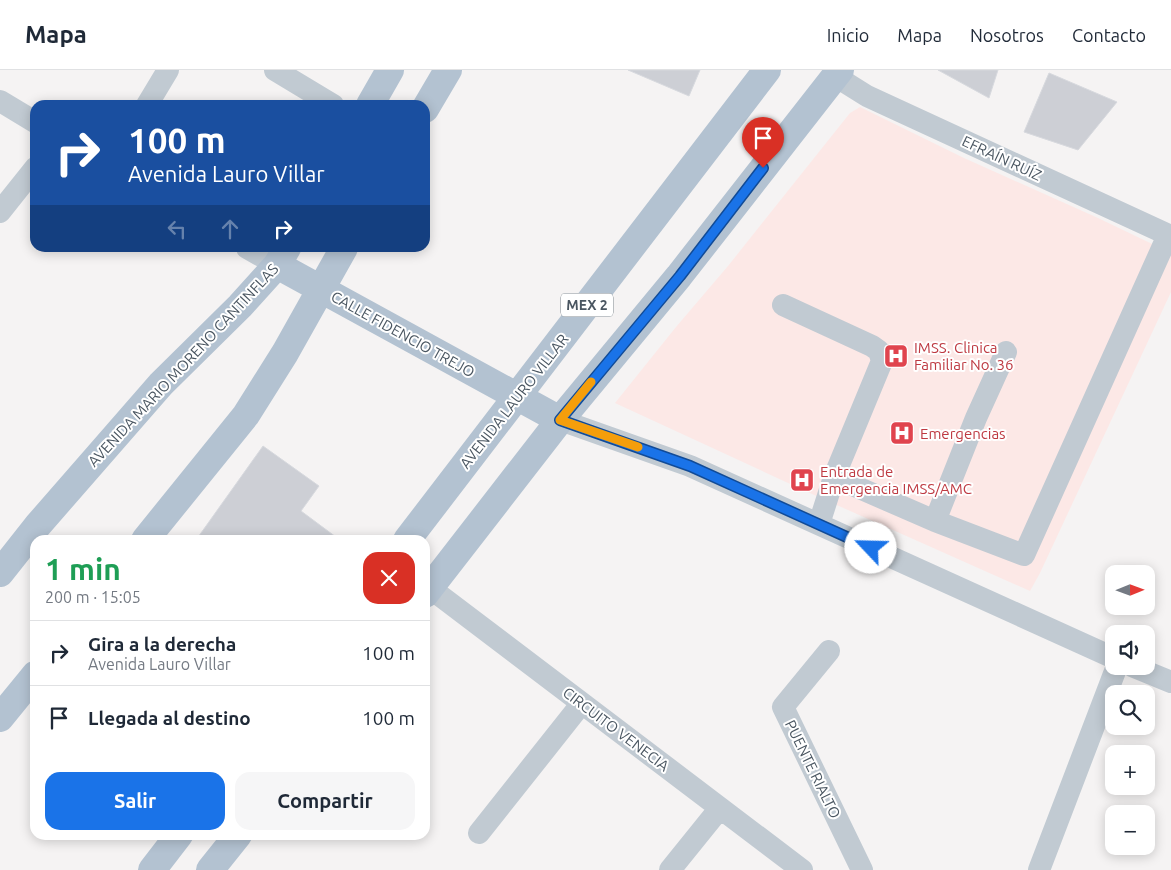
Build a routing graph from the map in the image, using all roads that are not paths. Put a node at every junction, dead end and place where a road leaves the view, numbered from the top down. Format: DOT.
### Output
graph roads {
  1 [pos="168,70"];
  2 [pos="275,70"];
  3 [pos="390,70"];
  4 [pos="448,70"];
  5 [pos="767,70"];
  6 [pos="838,73"];
  7 [pos="150,100"];
  8 [pos="325,100"];
  9 [pos="373,100"];
  10 [pos="0,101"];
  11 [pos="430,101"];
  12 [pos="30,119"];
  13 [pos="30,174"];
  14 [pos="0,212"];
  15 [pos="1170,235"];
  16 [pos="264,252"];
  17 [pos="342,252"];
  18 [pos="282,256"];
  19 [pos="320,288"];
  20 [pos="783,305"];
  21 [pos="1006,352"];
  22 [pos="518,397"];
  23 [pos="560,420"];
  24 [pos="834,477"];
  25 [pos="935,521"];
  26 [pos="818,524"];
  27 [pos="30,535"];
  28 [pos="30,535"];
  29 [pos="148,535"];
  30 [pos="411,535"];
  31 [pos="0,573"];
  32 [pos="430,587"];
  33 [pos="430,593"];
  34 [pos="829,651"];
  35 [pos="1105,654"];
  36 [pos="1114,675"];
  37 [pos="1154,675"];
  38 [pos="30,681"];
  39 [pos="1171,682"];
  40 [pos="582,703"];
  41 [pos="0,718"];
  42 [pos="720,808"];
  43 [pos="479,833"];
  44 [pos="175,840"];
  45 [pos="234,840"];
  46 [pos="152,870"];
  47 [pos="210,870"];
  48 [pos="670,870"];
  49 [pos="802,870"];
  50 [pos="862,870"];
  51 [pos="1039,870"];
  1 -- 7 [label="street"];
  2 -- 8 [label="street"];
  3 -- 9 [label="main road"];
  4 -- 11 [label="main road"];
  5 -- 22 [label="main road, AVENIDA LAURO VILLAR / MEX 2"];
  6 -- 15 [label="street, EFRAÍN RUÍZ"];
  6 -- 23 [label="main road"];
  10 -- 12 [label="street"];
  13 -- 14 [label="street"];
  15 -- 25 [label="street"];
  16 -- 18 [label="street, CALLE FIDENCIO TREJO"];
  17 -- 19 [label="main road"];
  18 -- 19 [label="main road, CALLE FIDENCIO TREJO"];
  18 -- 27 [label="main road, AVENIDA MARIO MORENO CANTINFLAS"];
  19 -- 22 [label="main road, CALLE FIDENCIO TREJO"];
  19 -- 29 [label="main road"];
  20 -- 24 [label="street"];
  21 -- 25 [label="street"];
  22 -- 23 [label="main road, CALLE FIDENCIO TREJO"];
  22 -- 30 [label="main road, AVENIDA LAURO VILLAR / MEX 2"];
  23 -- 26 [label="street"];
  23 -- 32 [label="main road"];
  24 -- 25 [label="street"];
  24 -- 26 [label="street"];
  26 -- 35 [label="street"];
  28 -- 31 [label="main road, AVENIDA MARIO MORENO CANTINFLAS"];
  33 -- 40 [label="street, CIRCUITO VENECIA"];
  34 -- 50 [label="street, PUENTE RIALTO"];
  36 -- 51 [label="street"];
  37 -- 39 [label="street"];
  38 -- 41 [label="main road"];
  40 -- 42 [label="street, CIRCUITO VENECIA"];
  40 -- 43 [label="street"];
  42 -- 48 [label="street"];
  42 -- 49 [label="street, CIRCUITO VENECIA"];
  44 -- 46 [label="main road"];
  45 -- 47 [label="main road"];
}
